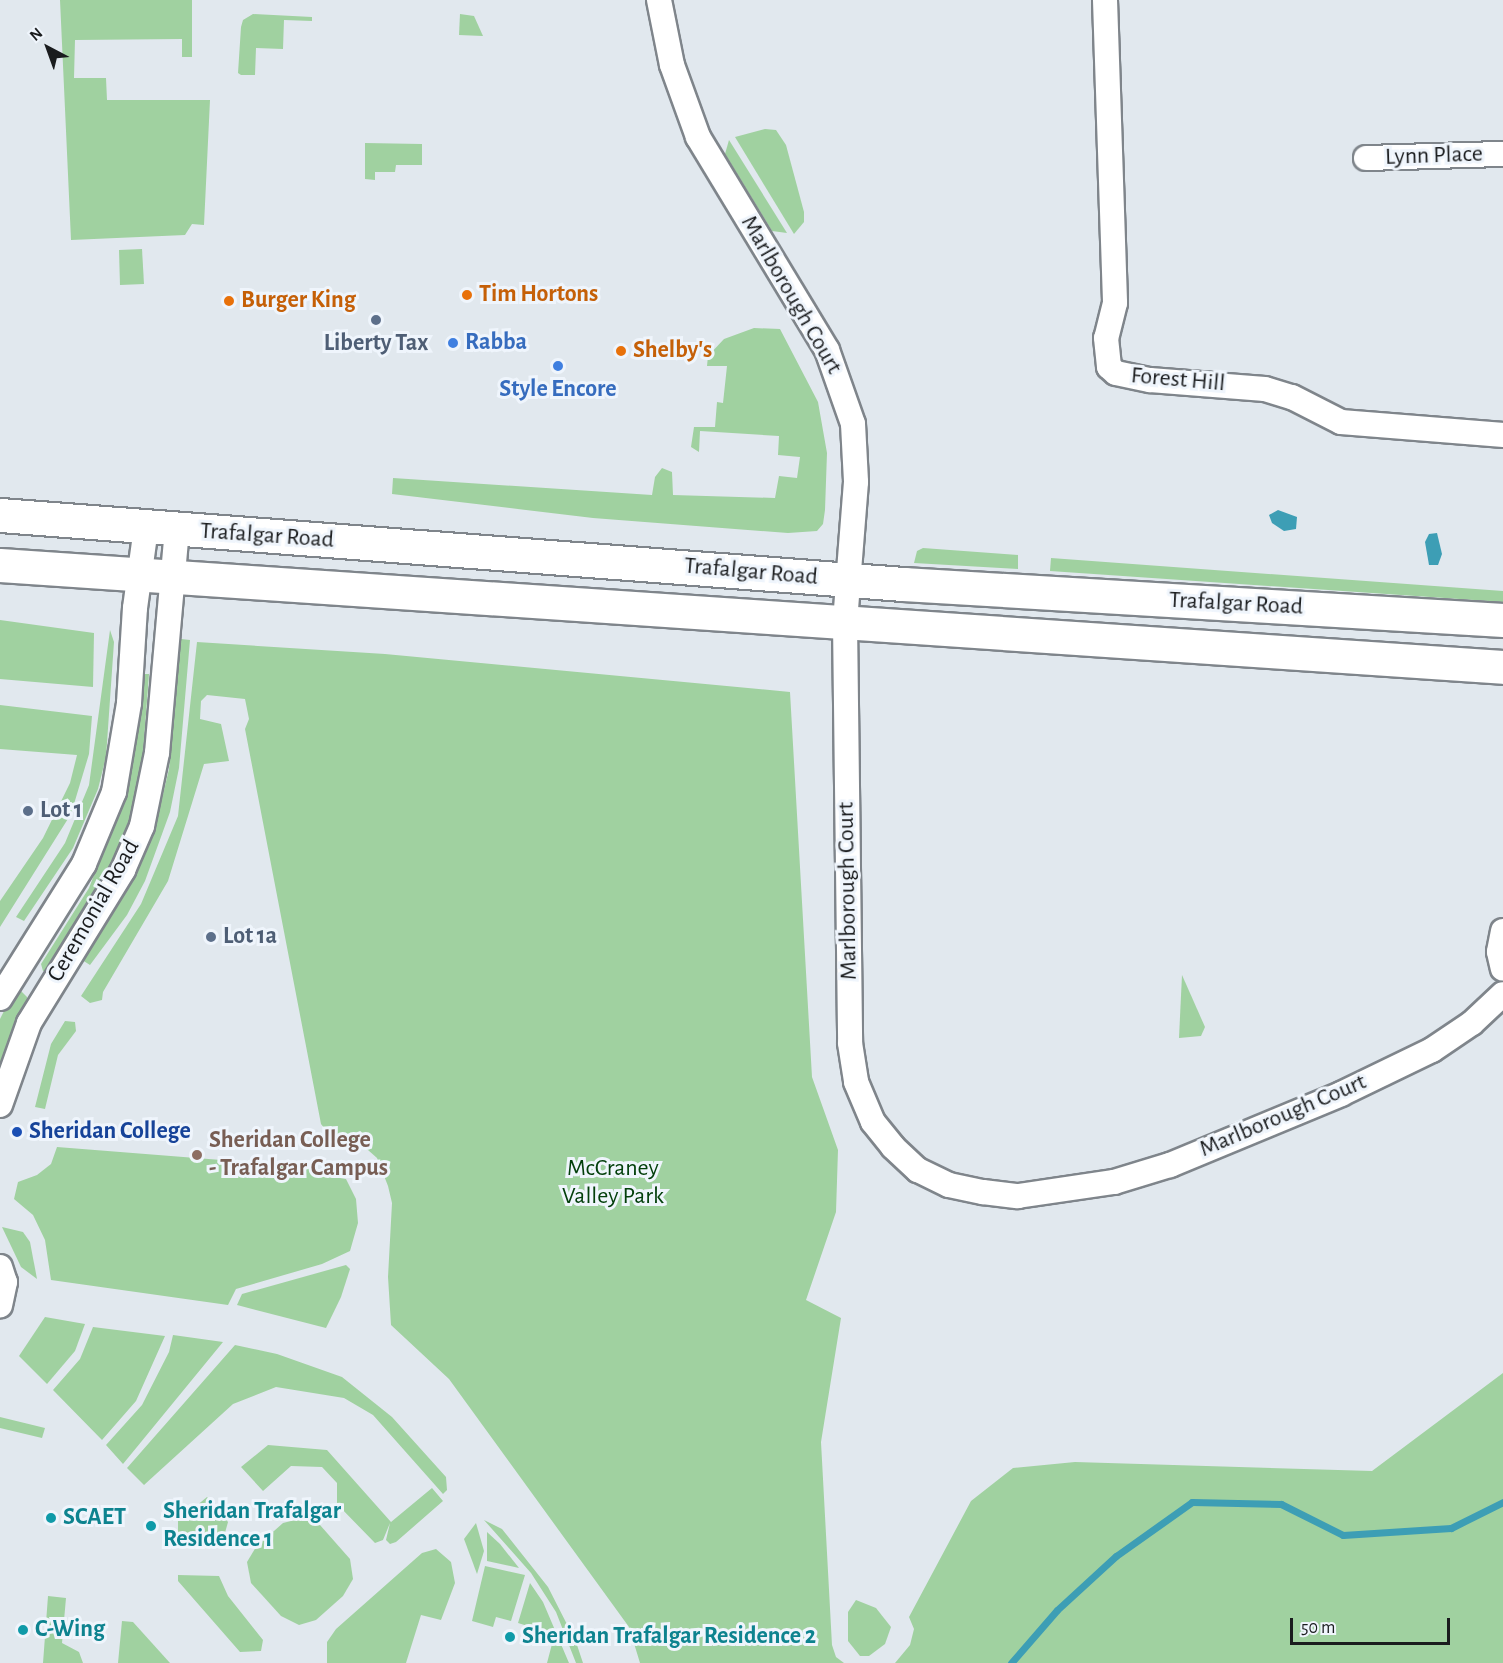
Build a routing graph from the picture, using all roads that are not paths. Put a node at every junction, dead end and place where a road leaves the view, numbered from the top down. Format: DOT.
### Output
graph roads {
  1 [pos="659,0"];
  2 [pos="1105,0"];
  3 [pos="1503,154"];
  4 [pos="1366,158"];
  5 [pos="1503,435"];
  6 [pos="0,515"];
  7 [pos="162,529"];
  8 [pos="0,566"];
  9 [pos="156,576"];
  10 [pos="846,580"];
  11 [pos="1503,620"];
  12 [pos="845,622"];
  13 [pos="1503,667"];
  14 [pos="1503,930"];
  15 [pos="1503,969"];
  16 [pos="1503,994"];
  17 [pos="0,998"];
  18 [pos="0,1105"];
  19 [pos="0,1267"];
  20 [pos="0,1305"];
  1 -- 10 [label="street, Marlborough Court"];
  2 -- 5 [label="street, Forest Hill"];
  3 -- 4 [label="street, Lynn Place"];
  6 -- 7 [label="main road, Trafalgar Road"];
  7 -- 9 [label="street, Ceremonial Road"];
  7 -- 10 [label="main road, Trafalgar Road"];
  8 -- 9 [label="main road, Trafalgar Road"];
  9 -- 12 [label="main road, Trafalgar Road"];
  9 -- 17 [label="street, Ceremonial Road"];
  9 -- 18 [label="street, Ceremonial Road"];
  10 -- 11 [label="main road, Trafalgar Road"];
  10 -- 12 [label="street, Marlborough Court"];
  12 -- 13 [label="main road, Trafalgar Road"];
  12 -- 16 [label="street, Marlborough Court"];
  14 -- 15 [label="street"];
  19 -- 20 [label="street"];
}
